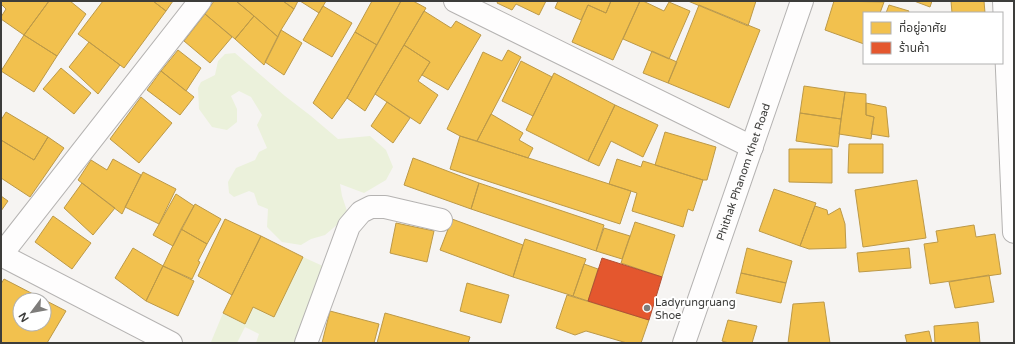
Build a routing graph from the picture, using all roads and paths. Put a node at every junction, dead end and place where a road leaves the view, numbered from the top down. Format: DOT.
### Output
graph roads {
  1 [pos="200,1"];
  2 [pos="455,1"];
  3 [pos="802,1"];
  4 [pos="1004,1"];
  5 [pos="752,146"];
  6 [pos="441,220"];
  7 [pos="1014,232"];
  8 [pos="1,255"];
  9 [pos="171,343"];
  10 [pos="306,343"];
  11 [pos="684,343"];
  1 -- 8 [label="street"];
  2 -- 5 [label="street"];
  3 -- 5 [label="street, Phithak Phanom Khet Road"];
  4 -- 7 [label="street"];
  5 -- 11 [label="street, Phithak Phanom Khet Road"];
  6 -- 10 [label="street"];
  8 -- 9 [label="street"];
}
